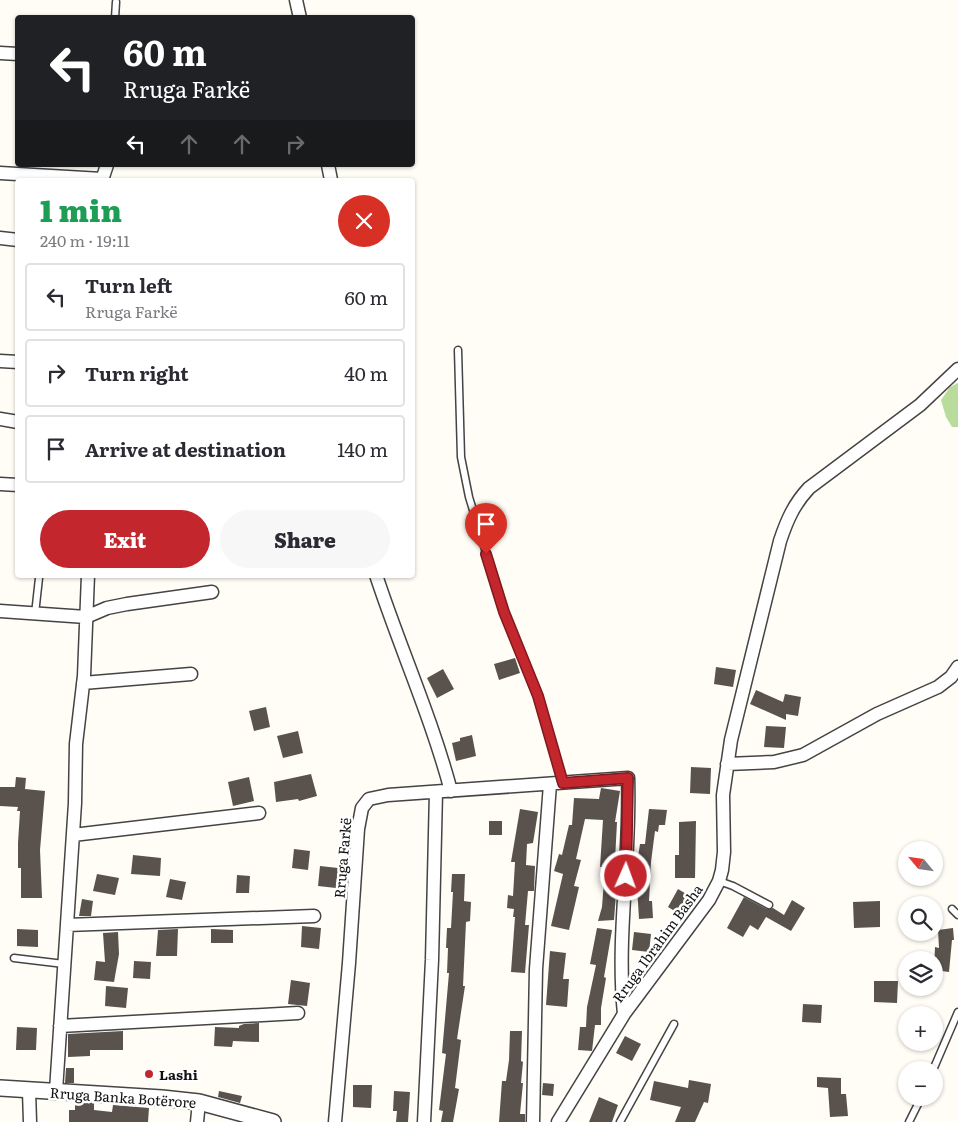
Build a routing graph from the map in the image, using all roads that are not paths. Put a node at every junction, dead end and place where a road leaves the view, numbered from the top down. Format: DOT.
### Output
graph roads {
  1 [pos="296,0"];
  2 [pos="116,2"];
  3 [pos="115,15"];
  4 [pos="299,15"];
  5 [pos="0,53"];
  6 [pos="15,54"];
  7 [pos="0,173"];
  8 [pos="85,178"];
  9 [pos="0,238"];
  10 [pos="15,240"];
  11 [pos="458,350"];
  12 [pos="0,361"];
  13 [pos="15,362"];
  14 [pos="958,369"];
  15 [pos="0,419"];
  16 [pos="15,422"];
  17 [pos="0,484"];
  18 [pos="15,486"];
  19 [pos="39,578"];
  20 [pos="88,578"];
  21 [pos="377,578"];
  22 [pos="212,592"];
  23 [pos="0,610"];
  24 [pos="35,614"];
  25 [pos="86,618"];
  26 [pos="958,667"];
  27 [pos="191,674"];
  28 [pos="83,683"];
  29 [pos="727,764"];
  30 [pos="557,784"];
  31 [pos="451,791"];
  32 [pos="436,792"];
  33 [pos="260,813"];
  34 [pos="73,835"];
  35 [pos="719,881"];
  36 [pos="769,905"];
  37 [pos="952,908"];
  38 [pos="958,915"];
  39 [pos="314,916"];
  40 [pos="67,925"];
  41 [pos="14,958"];
  42 [pos="65,964"];
  43 [pos="958,1012"];
  44 [pos="298,1014"];
  45 [pos="624,1014"];
  46 [pos="674,1024"];
  47 [pos="60,1026"];
  48 [pos="937,1061"];
  49 [pos="0,1088"];
  50 [pos="29,1091"];
  51 [pos="56,1091"];
  52 [pos="199,1102"];
  53 [pos="917,1106"];
  54 [pos="30,1122"];
  55 [pos="197,1122"];
  56 [pos="273,1122"];
  57 [pos="335,1122"];
  58 [pos="424,1122"];
  59 [pos="533,1122"];
  60 [pos="558,1122"];
  61 [pos="620,1122"];
  62 [pos="909,1122"];
  1 -- 4 [label="street"];
  2 -- 3 [label="lane"];
  5 -- 6 [label="street"];
  7 -- 8 [label="street"];
  9 -- 10 [label="street"];
  11 -- 30 [label="lane"];
  12 -- 13 [label="street"];
  14 -- 29 [label="street, Rruga Ibrahim Basha"];
  15 -- 16 [label="street"];
  17 -- 18 [label="street"];
  19 -- 24 [label="lane"];
  20 -- 25 [label="street"];
  21 -- 31 [label="street"];
  22 -- 25 [label="street"];
  23 -- 24 [label="street"];
  24 -- 25 [label="street"];
  25 -- 28 [label="street"];
  26 -- 29 [label="street"];
  27 -- 28 [label="street"];
  28 -- 34 [label="street"];
  29 -- 35 [label="street, Rruga Ibrahim Basha"];
  30 -- 31 [label="street, Rruga Farkë"];
  30 -- 45 [label="street, Rruga Farkë"];
  30 -- 59 [label="street"];
  31 -- 32 [label="street, Rruga Farkë"];
  32 -- 57 [label="street, Rruga Farkë"];
  32 -- 58 [label="street"];
  33 -- 34 [label="street"];
  34 -- 40 [label="street"];
  35 -- 36 [label="lane"];
  35 -- 45 [label="street, Rruga Ibrahim Basha"];
  37 -- 38 [label="lane"];
  39 -- 40 [label="street"];
  40 -- 42 [label="street"];
  41 -- 42 [label="lane"];
  42 -- 47 [label="street"];
  43 -- 48 [label="lane"];
  44 -- 47 [label="street"];
  45 -- 60 [label="street, Rruga Ibrahim Basha"];
  46 -- 61 [label="lane"];
  47 -- 51 [label="street"];
  49 -- 50 [label="street, Rruga Banka Botërore"];
  50 -- 51 [label="street, Rruga Banka Botërore"];
  50 -- 54 [label="street"];
  51 -- 52 [label="street, Rruga Banka Botërore"];
  52 -- 55 [label="street"];
  52 -- 56 [label="street, Rruga Banka Botërore"];
  53 -- 62 [label="lane"];
}
